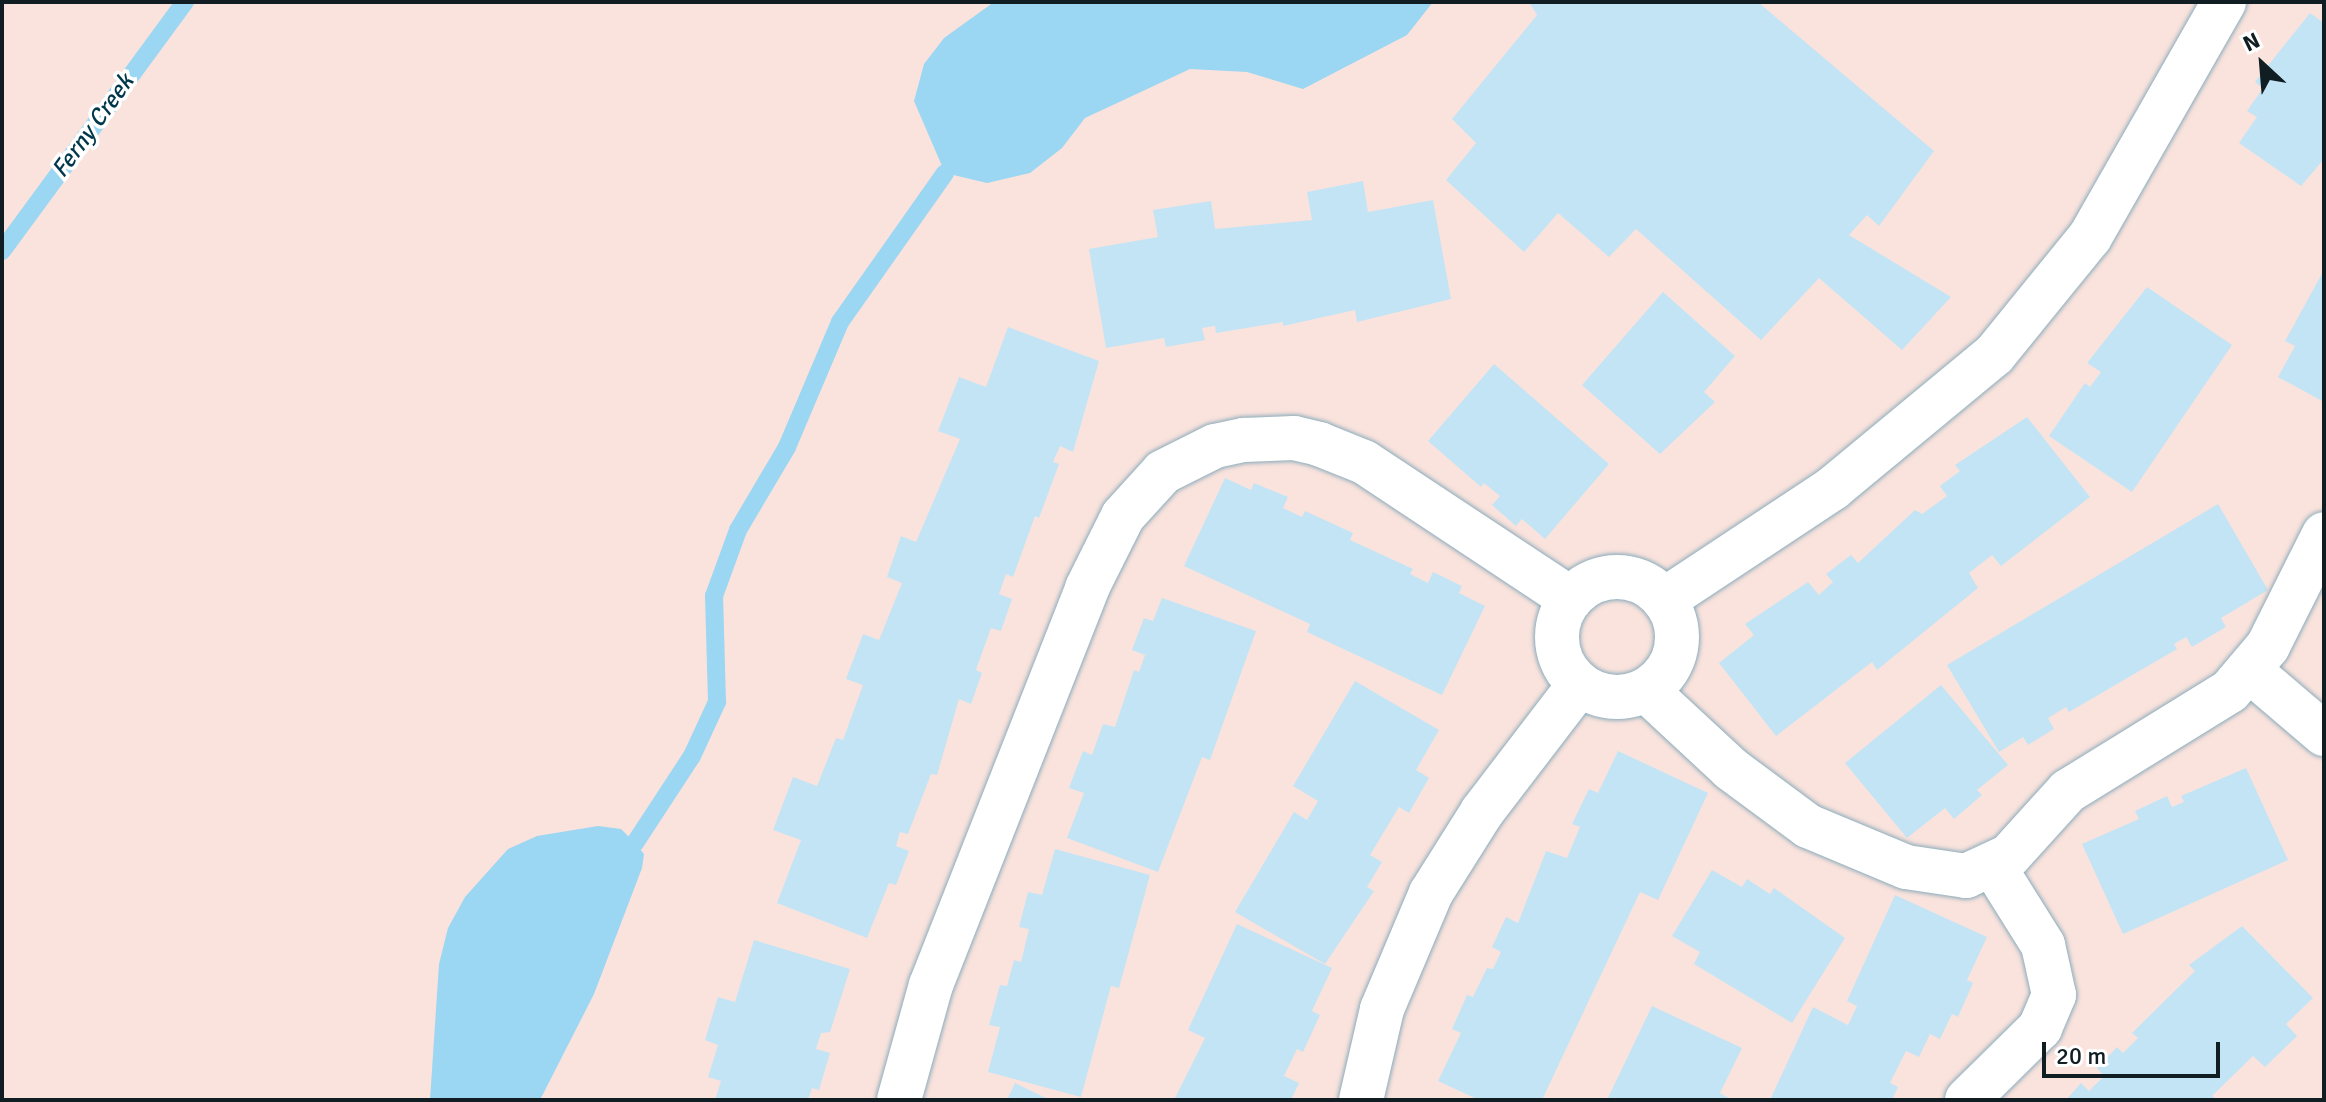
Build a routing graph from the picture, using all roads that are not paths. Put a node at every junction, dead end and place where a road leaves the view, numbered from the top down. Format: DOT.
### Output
graph roads {
  1 [pos="2224,2"];
  2 [pos="2324,534"];
  3 [pos="1571,599"];
  4 [pos="1664,600"];
  5 [pos="2249,670"];
  6 [pos="1579,685"];
  7 [pos="1646,690"];
  8 [pos="2324,734"];
  9 [pos="1994,867"];
  10 [pos="899,1100"];
  11 [pos="1361,1100"];
  12 [pos="1967,1100"];
  1 -- 4 [label="lane"];
  2 -- 5 [label="lane"];
  3 -- 4 [label="lane"];
  3 -- 6 [label="lane"];
  3 -- 10 [label="lane"];
  4 -- 7 [label="lane"];
  5 -- 8 [label="lane"];
  5 -- 9 [label="lane"];
  6 -- 7 [label="lane"];
  6 -- 11 [label="lane"];
  7 -- 9 [label="lane"];
  9 -- 12 [label="lane"];
}
